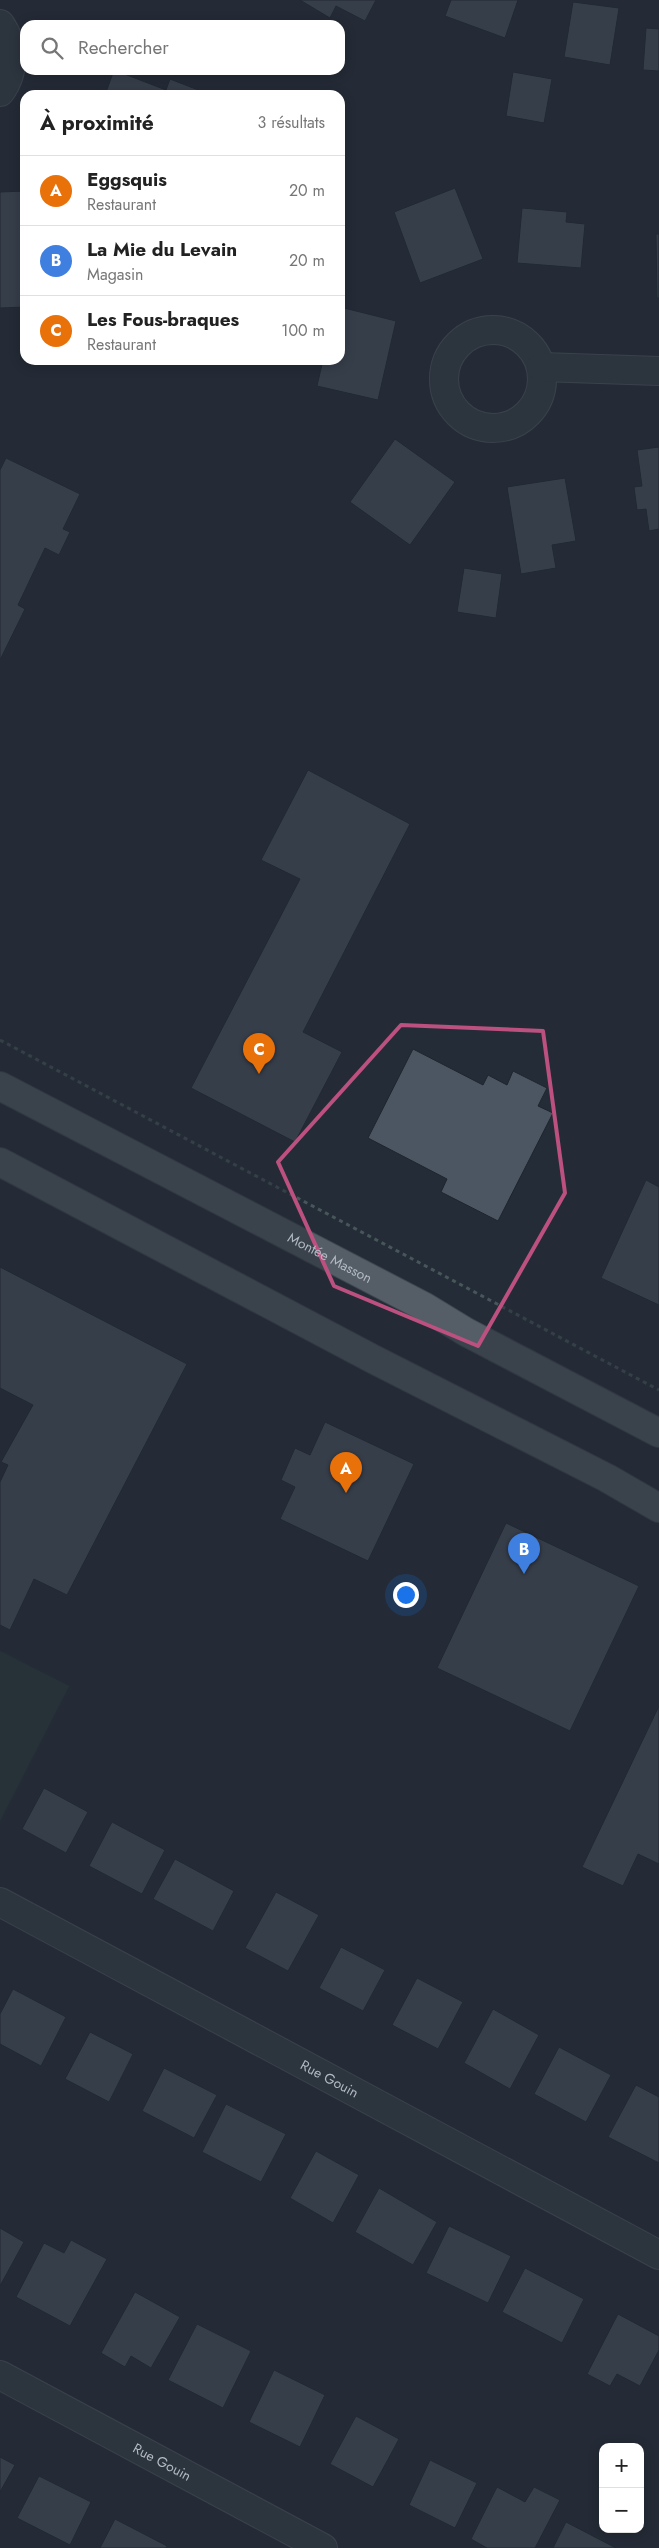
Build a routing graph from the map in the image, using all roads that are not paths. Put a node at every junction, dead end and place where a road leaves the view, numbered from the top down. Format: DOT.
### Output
graph roads {
  1 [pos="0,24"];
  2 [pos="0,92"];
  3 [pos="541,368"];
  4 [pos="659,371"];
  5 [pos="0,1086"];
  6 [pos="0,1162"];
  7 [pos="659,1433"];
  8 [pos="659,1508"];
  9 [pos="0,1902"];
  10 [pos="659,2255"];
  11 [pos="0,2375"];
  12 [pos="323,2548"];
  1 -- 2 [label="street"];
  3 -- 4 [label="street"];
  5 -- 7 [label="main road, Montée Masson"];
  6 -- 8 [label="main road"];
  9 -- 10 [label="street, Rue Gouin"];
  11 -- 12 [label="street, Rue Gouin"];
}
